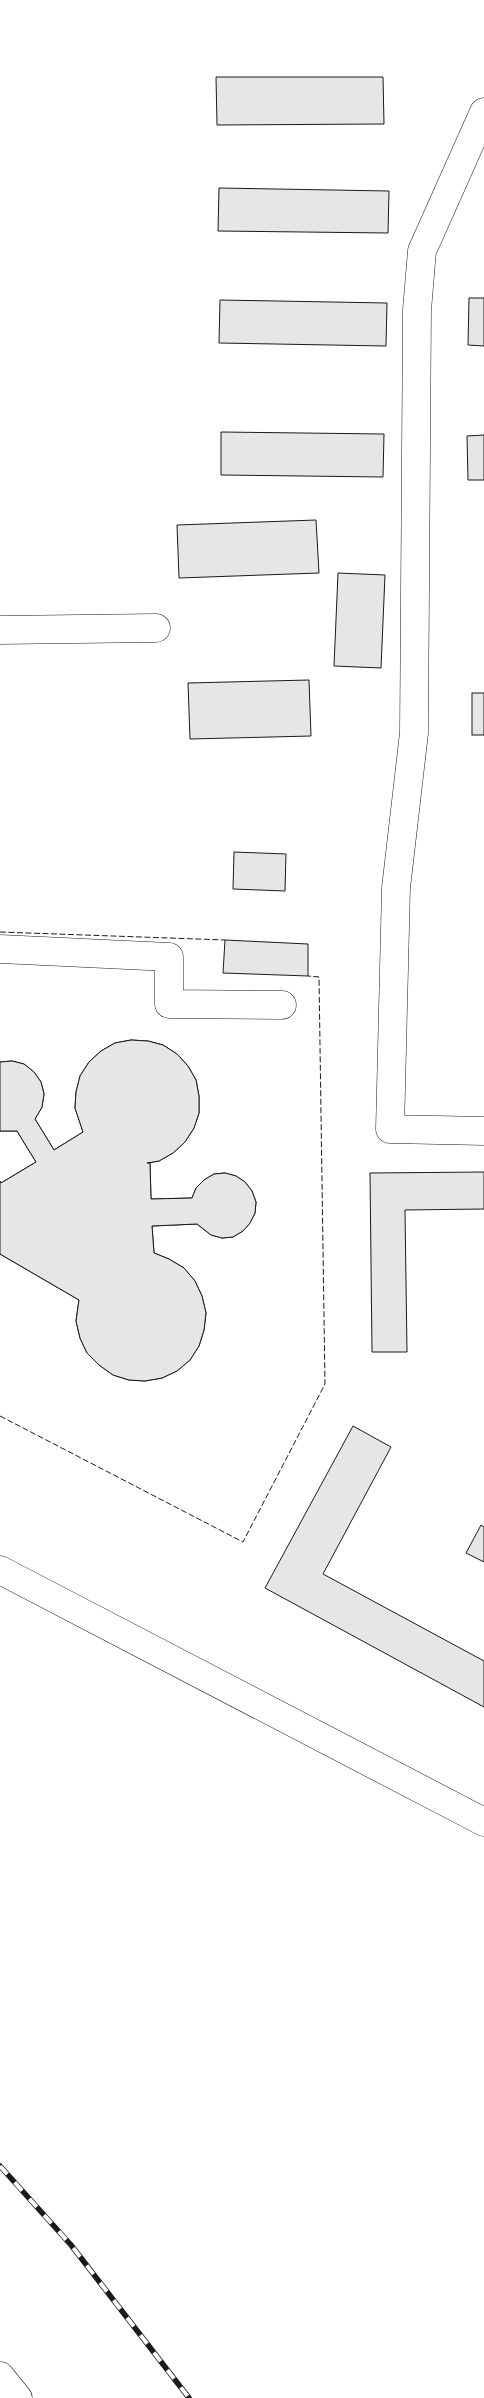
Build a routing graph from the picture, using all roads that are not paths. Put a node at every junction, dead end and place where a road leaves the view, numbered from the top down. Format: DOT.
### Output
graph roads {
  1 [pos="484,112"];
  2 [pos="156,628"];
  3 [pos="0,630"];
  4 [pos="0,948"];
  5 [pos="282,1005"];
  6 [pos="484,1131"];
  7 [pos="0,1570"];
  8 [pos="484,1822"];
  9 [pos="0,2376"];
  10 [pos="18,2398"];
  1 -- 6 [label="main road"];
  2 -- 3 [label="main road"];
  4 -- 5 [label="main road"];
  7 -- 8 [label="main road"];
  9 -- 10 [label="main road"];
}
